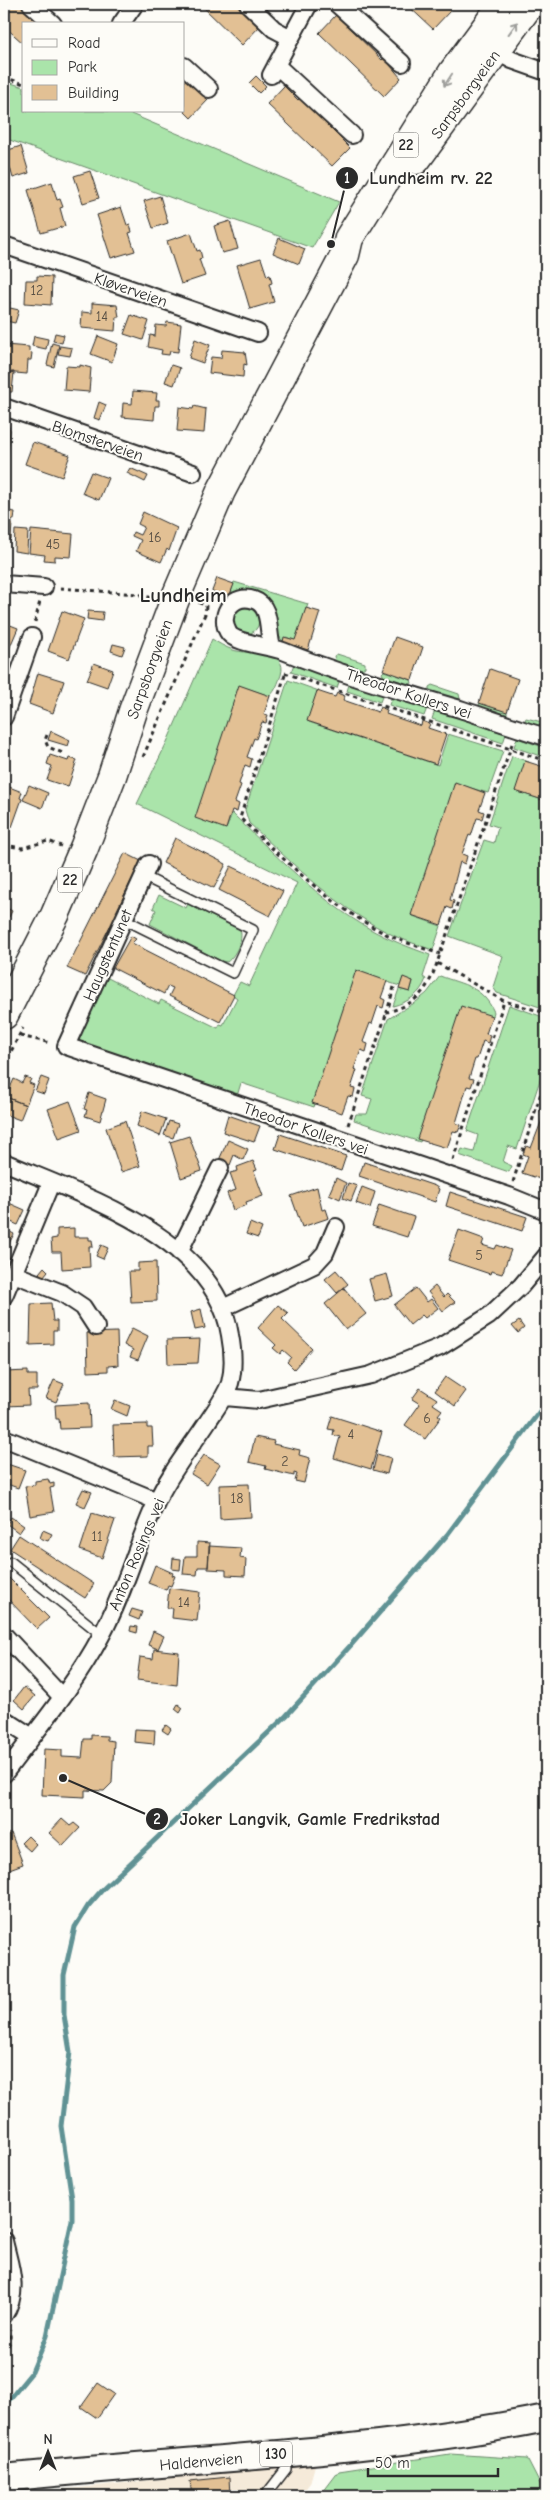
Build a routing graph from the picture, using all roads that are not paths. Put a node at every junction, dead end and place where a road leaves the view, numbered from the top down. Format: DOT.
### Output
graph roads {
  1 [pos="31,4"];
  2 [pos="248,4"];
  3 [pos="309,4"];
  4 [pos="337,4"];
  5 [pos="503,4"];
  6 [pos="530,4"];
  7 [pos="50,22"];
  8 [pos="291,38"];
  9 [pos="486,46"];
  10 [pos="402,63"];
  11 [pos="185,67"];
  12 [pos="546,72"];
  13 [pos="209,89"];
  14 [pos="352,135"];
  15 [pos="4,245"];
  16 [pos="258,333"];
  17 [pos="4,407"];
  18 [pos="193,473"];
  19 [pos="4,584"];
  20 [pos="44,587"];
  21 [pos="32,637"];
  22 [pos="272,646"];
  23 [pos="4,717"];
  24 [pos="546,737"];
  25 [pos="146,870"];
  26 [pos="124,919"];
  27 [pos="12,1026"];
  28 [pos="66,1046"];
  29 [pos="4,1162"];
  30 [pos="220,1168"];
  31 [pos="51,1182"];
  32 [pos="546,1210"];
  33 [pos="336,1227"];
  34 [pos="179,1252"];
  35 [pos="546,1256"];
  36 [pos="14,1274"];
  37 [pos="4,1296"];
  38 [pos="223,1308"];
  39 [pos="96,1327"];
  40 [pos="225,1397"];
  41 [pos="4,1438"];
  42 [pos="157,1500"];
  43 [pos="12,1562"];
  44 [pos="4,1635"];
  45 [pos="102,1635"];
  46 [pos="61,1696"];
  47 [pos="4,1719"];
  48 [pos="32,1737"];
  49 [pos="4,1774"];
  50 [pos="4,2241"];
  51 [pos="7,2320"];
  52 [pos="546,2418"];
  53 [pos="284,2453"];
  54 [pos="4,2478"];
  55 [pos="266,2496"];
  1 -- 7 [label="street"];
  2 -- 8 [label="street"];
  3 -- 8 [label="street"];
  4 -- 10 [label="street"];
  5 -- 9 [label="highway, Sarpsborgveien / 22"];
  9 -- 6 [label="highway, Sarpsborgveien / 22, one-way"];
  8 -- 14 [label="street"];
  9 -- 12 [label="street"];
  9 -- 27 [label="highway, Sarpsborgveien / 22"];
  11 -- 13 [label="street"];
  15 -- 16 [label="street, Kløverveien"];
  17 -- 18 [label="street, Blomsterveien"];
  19 -- 20 [label="street"];
  21 -- 23 [label="street"];
  22 -- 24 [label="street, Theodor Kollers vei"];
  25 -- 26 [label="street, Haugstentunet"];
  25 -- 26 [label="lane"];
  26 -- 28 [label="street, Haugstentunet"];
  28 -- 32 [label="street, Theodor Kollers vei"];
  29 -- 31 [label="street, Anton Rosings vei"];
  30 -- 34 [label="street"];
  31 -- 34 [label="street, Anton Rosings vei"];
  31 -- 36 [label="street"];
  33 -- 38 [label="street"];
  34 -- 38 [label="street, Anton Rosings vei"];
  35 -- 40 [label="street"];
  36 -- 37 [label="street"];
  36 -- 39 [label="street"];
  38 -- 40 [label="street, Anton Rosings vei"];
  40 -- 42 [label="street, Anton Rosings vei"];
  41 -- 42 [label="street"];
  42 -- 45 [label="street, Anton Rosings vei"];
  43 -- 45 [label="lane"];
  44 -- 46 [label="street"];
  45 -- 46 [label="street, Anton Rosings vei"];
  46 -- 48 [label="street, Anton Rosings vei"];
  47 -- 48 [label="street"];
  48 -- 49 [label="street, Anton Rosings vei"];
  50 -- 51 [label="street"];
  52 -- 53 [label="main road, Haldenveien / 130"];
  53 -- 54 [label="main road, Haldenveien / 130"];
  53 -- 55 [label="lane"];
}
